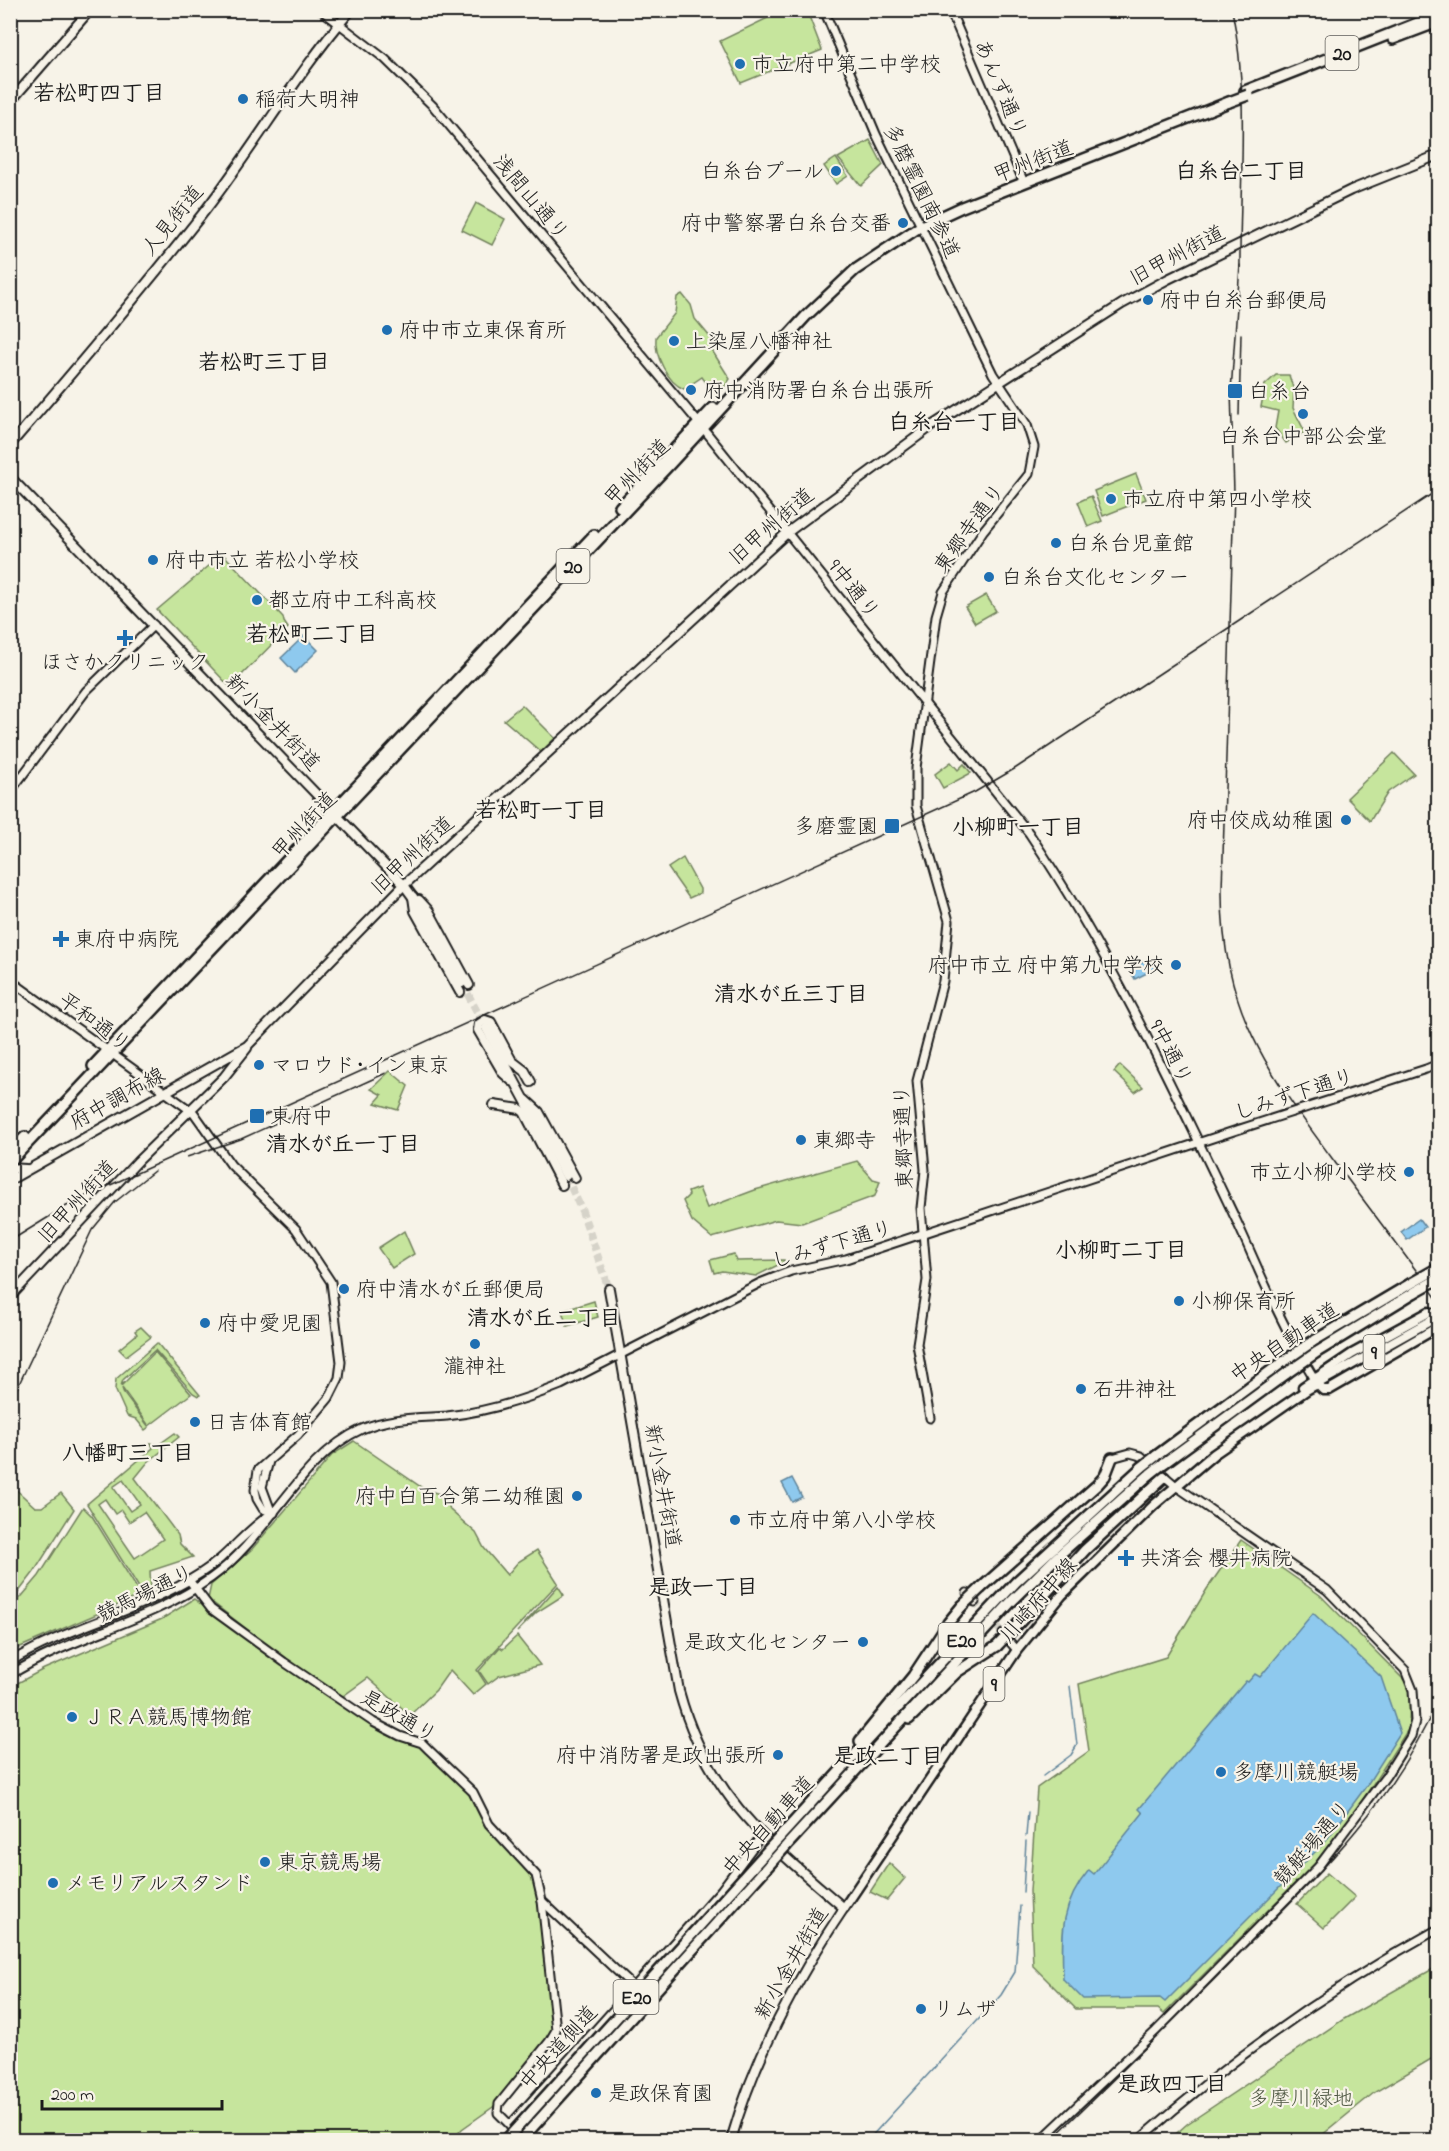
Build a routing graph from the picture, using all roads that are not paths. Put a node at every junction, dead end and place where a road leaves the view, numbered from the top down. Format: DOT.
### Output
graph roads {
  1 [pos="90,10"];
  2 [pos="321,10"];
  3 [pos="351,10"];
  4 [pos="824,10"];
  5 [pos="950,10"];
  6 [pos="1438,15"];
  7 [pos="1438,22"];
  8 [pos="339,24"];
  9 [pos="1247,93"];
  10 [pos="10,102"];
  11 [pos="1438,155"];
  12 [pos="1022,181"];
  13 [pos="920,224"];
  14 [pos="999,381"];
  15 [pos="701,425"];
  16 [pos="10,445"];
  17 [pos="10,477"];
  18 [pos="788,532"];
  19 [pos="154,625"];
  20 [pos="924,703"];
  21 [pos="10,792"];
  22 [pos="336,812"];
  23 [pos="404,885"];
  24 [pos="413,896"];
  25 [pos="10,980"];
  26 [pos="486,1028"];
  27 [pos="254,1040"];
  28 [pos="109,1052"];
  29 [pos="224,1060"];
  30 [pos="1438,1064"];
  31 [pos="220,1078"];
  32 [pos="531,1082"];
  33 [pos="516,1083"];
  34 [pos="164,1093"];
  35 [pos="494,1105"];
  36 [pos="189,1109"];
  37 [pos="1198,1143"];
  38 [pos="12,1162"];
  39 [pos="28,1169"];
  40 [pos="570,1177"];
  41 [pos="10,1180"];
  42 [pos="562,1185"];
  43 [pos="924,1234"];
  44 [pos="1438,1268"];
  45 [pos="1438,1279"];
  46 [pos="1412,1288"];
  47 [pos="609,1289"];
  48 [pos="10,1297"];
  49 [pos="1438,1316"];
  50 [pos="1430,1321"];
  51 [pos="1438,1327"];
  52 [pos="1295,1345"];
  53 [pos="622,1354"];
  54 [pos="1308,1368"];
  55 [pos="1316,1382"];
  56 [pos="930,1418"];
  57 [pos="1112,1458"];
  58 [pos="1164,1477"];
  59 [pos="1176,1486"];
  60 [pos="272,1512"];
  61 [pos="249,1544"];
  62 [pos="212,1565"];
  63 [pos="189,1580"];
  64 [pos="194,1589"];
  65 [pos="967,1593"];
  66 [pos="975,1602"];
  67 [pos="1003,1634"];
  68 [pos="1017,1650"];
  69 [pos="10,1662"];
  70 [pos="10,1675"];
  71 [pos="792,1824"];
  72 [pos="802,1828"];
  73 [pos="762,1835"];
  74 [pos="783,1842"];
  75 [pos="542,1901"];
  76 [pos="844,1908"];
  77 [pos="1438,1929"];
  78 [pos="634,1987"];
  79 [pos="510,2125"];
  80 [pos="506,2140"];
  81 [pos="521,2140"];
  82 [pos="528,2140"];
  83 [pos="731,2140"];
  84 [pos="1041,2140"];
  85 [pos="1138,2140"];
  1 -- 10 [label="main road"];
  2 -- 8 [label="street, 浅間山通り"];
  3 -- 8 [label="main road, 人見街道"];
  4 -- 13 [label="street, 多磨霊園南参道"];
  5 -- 12 [label="street, あんず通り"];
  6 -- 9 [label="highway, 甲州街道 / 20"];
  7 -- 9 [label="highway, 甲州街道 / 20"];
  8 -- 15 [label="street, 浅間山通り"];
  8 -- 16 [label="main road, 人見街道"];
  9 -- 12 [label="highway, 甲州街道 / 20"];
  11 -- 14 [label="main road, 旧甲州街道"];
  12 -- 13 [label="highway, 甲州街道 / 20"];
  13 -- 14 [label="street, 多磨霊園南参道"];
  13 -- 15 [label="highway, 甲州街道 / 20"];
  14 -- 18 [label="main road, 旧甲州街道"];
  14 -- 20 [label="street, 東郷寺通り"];
  15 -- 18 [label="street, 9中通り"];
  15 -- 22 [label="highway, 甲州街道 / 20"];
  17 -- 19 [label="main road, 新小金井街道"];
  18 -- 20 [label="street, 9中通り"];
  18 -- 23 [label="main road, 旧甲州街道"];
  19 -- 21 [label="street"];
  19 -- 22 [label="main road, 新小金井街道"];
  20 -- 37 [label="street, 9中通り"];
  20 -- 43 [label="street, 東郷寺通り"];
  22 -- 23 [label="main road, 新小金井街道"];
  22 -- 28 [label="highway, 甲州街道 / 20"];
  23 -- 24 [label="main road, 新小金井街道"];
  23 -- 27 [label="main road, 旧甲州街道"];
  24 -- 24 [label="main road, 新小金井街道"];
  25 -- 28 [label="street, 平和通り"];
  26 -- 33 [label="main road"];
  27 -- 29 [label="main road, 旧甲州街道"];
  27 -- 31 [label="main road, 旧甲州街道"];
  28 -- 34 [label="street, 平和通り"];
  28 -- 38 [label="highway, 甲州街道 / 20"];
  29 -- 31 [label="main road"];
  29 -- 34 [label="main road, 府中調布線"];
  30 -- 37 [label="street, しみず下通り, bridge"];
  31 -- 36 [label="main road, 旧甲州街道"];
  32 -- 33 [label="main road"];
  33 -- 40 [label="main road"];
  34 -- 36 [label="street, 平和通り"];
  34 -- 39 [label="main road, 府中調布線"];
  35 -- 42 [label="main road"];
  36 -- 48 [label="main road, 旧甲州街道"];
  36 -- 60 [label="street"];
  37 -- 43 [label="street, しみず下通り"];
  37 -- 52 [label="street, 9中通り"];
  38 -- 39 [label="main road"];
  39 -- 41 [label="main road, 府中調布線"];
  43 -- 53 [label="street, しみず下通り"];
  43 -- 56 [label="street, 東郷寺通り"];
  44 -- 46 [label="highway, 中央自動車道 / E20, bridge"];
  45 -- 46 [label="highway, 中央自動車道 / E20, bridge"];
  46 -- 71 [label="highway, 中央自動車道 / E20, bridge"];
  46 -- 72 [label="highway, 中央自動車道 / E20, bridge"];
  47 -- 53 [label="main road, 新小金井街道"];
  49 -- 55 [label="main road"];
  50 -- 55 [label="main road, 9"];
  51 -- 55 [label="main road"];
  53 -- 60 [label="street, しみず下通り"];
  53 -- 73 [label="main road, 新小金井街道"];
  54 -- 55 [label="street"];
  55 -- 59 [label="main road, 川崎府中線 / 9"];
  57 -- 58 [label="street"];
  57 -- 71 [label="highway, bridge"];
  58 -- 59 [label="street"];
  58 -- 72 [label="highway, bridge"];
  59 -- 68 [label="main road, 川崎府中線 / 9"];
  59 -- 84 [label="street, 競艇場通り"];
  60 -- 61 [label="street, 競馬場通り"];
  60 -- 62 [label="street, 競馬場通り"];
  61 -- 62 [label="street"];
  61 -- 64 [label="street, 競馬場通り"];
  62 -- 63 [label="street, 競馬場通り"];
  63 -- 64 [label="street, 是政通り"];
  63 -- 69 [label="street, 競馬場通り"];
  64 -- 70 [label="street, 競馬場通り"];
  64 -- 75 [label="street, 是政通り"];
  65 -- 66 [label="street"];
  67 -- 68 [label="street"];
  68 -- 76 [label="main road, 川崎府中線 / 9"];
  71 -- 74 [label="highway, 中央自動車道 / E20"];
  72 -- 74 [label="highway, 中央自動車道 / E20"];
  73 -- 76 [label="main road, 新小金井街道"];
  73 -- 78 [label="street, 中央道側道"];
  74 -- 80 [label="highway, 中央自動車道 / E20, bridge"];
  74 -- 81 [label="highway, 中央自動車道 / E20, bridge"];
  75 -- 78 [label="street"];
  75 -- 79 [label="street, 是政通り"];
  76 -- 83 [label="main road, 新小金井街道"];
  77 -- 85 [label="street"];
  78 -- 79 [label="street, 中央道側道"];
  79 -- 82 [label="street"];
}
